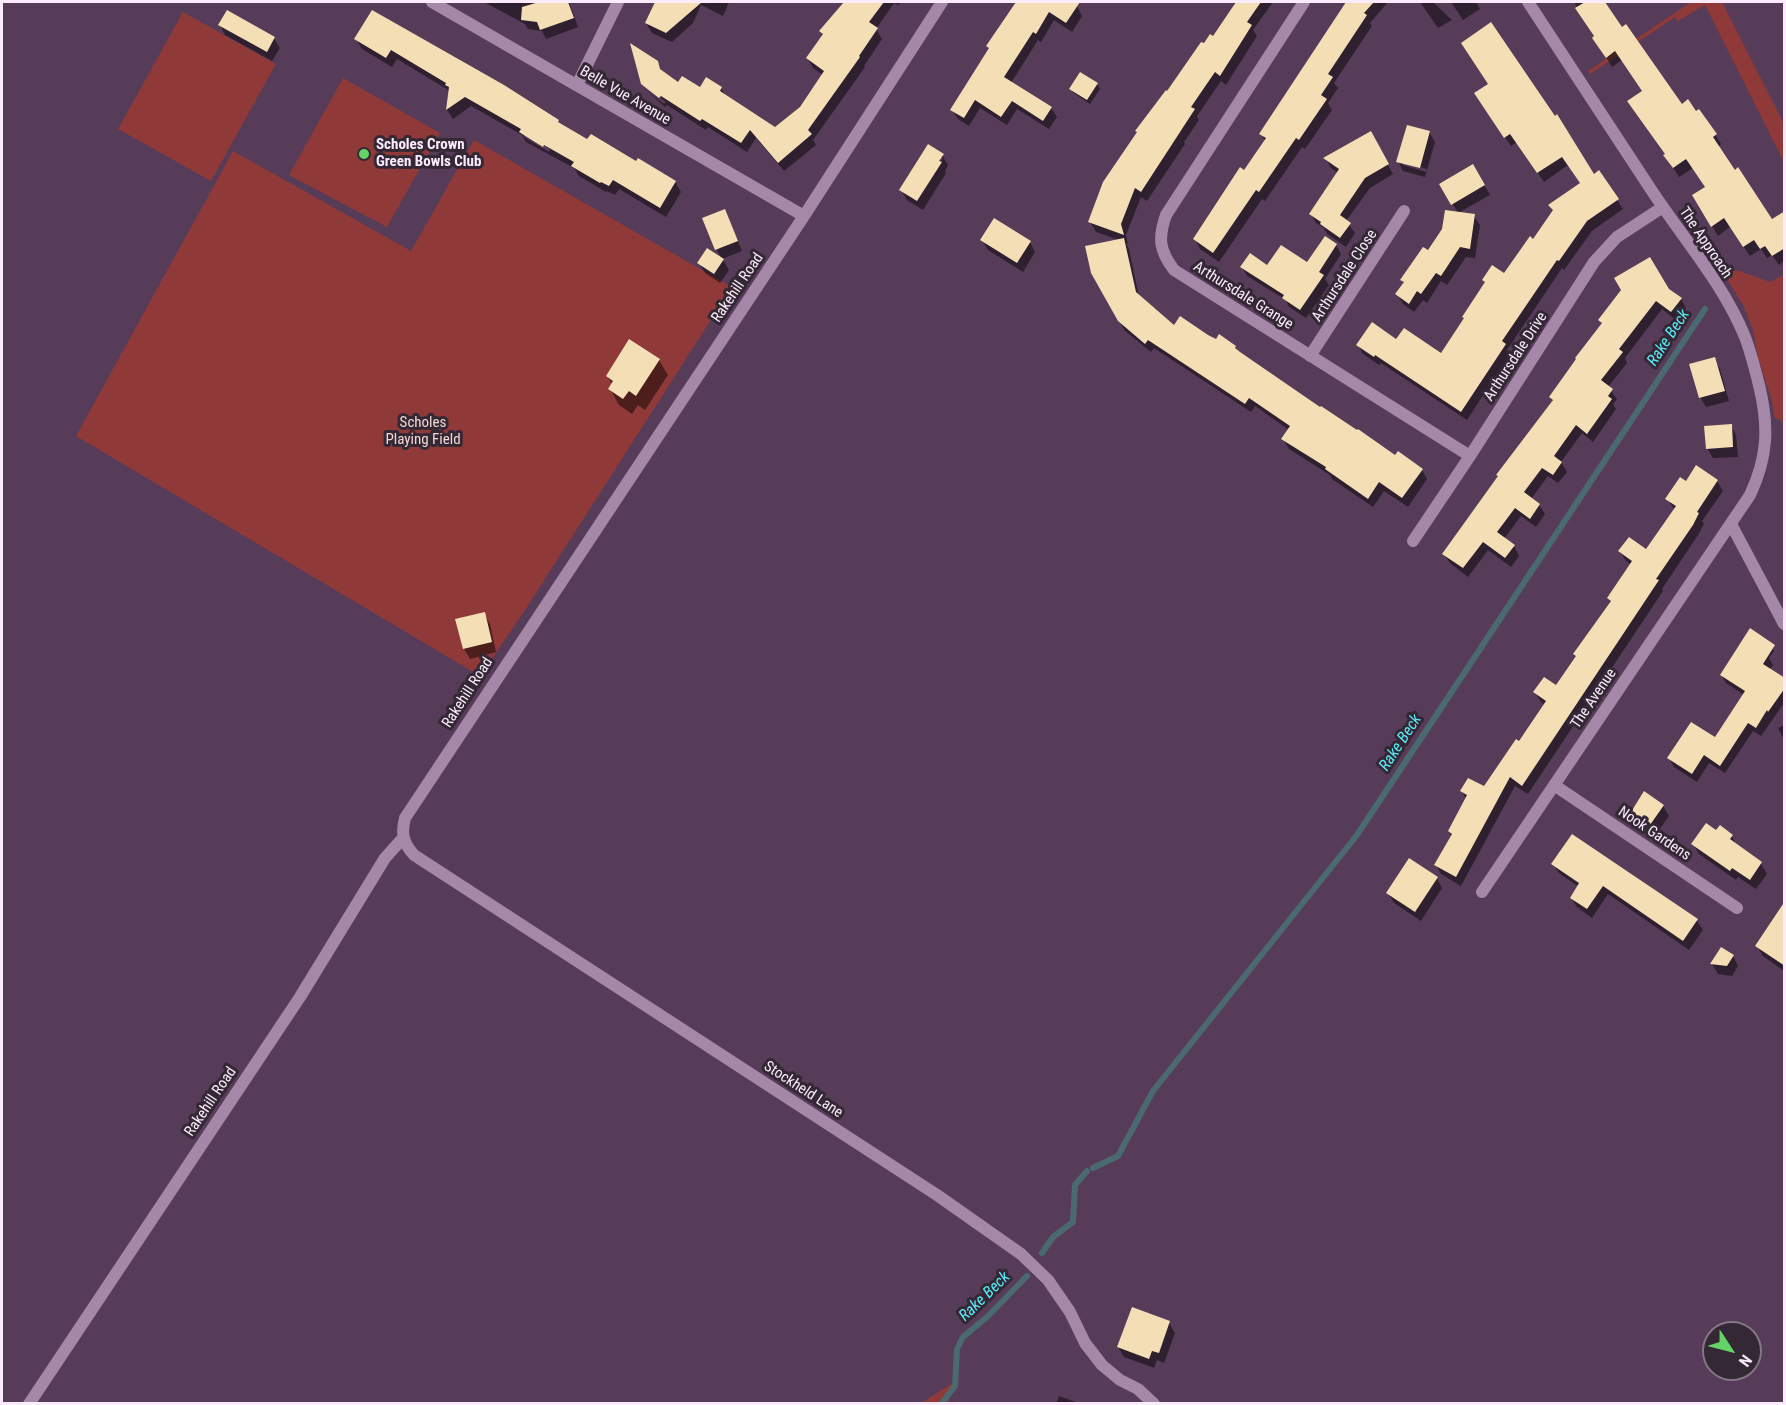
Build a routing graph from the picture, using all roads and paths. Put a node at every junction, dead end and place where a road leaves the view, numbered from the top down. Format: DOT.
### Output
graph roads {
  1 [pos="432,2"];
  2 [pos="618,2"];
  3 [pos="942,2"];
  4 [pos="1304,2"];
  5 [pos="1528,2"];
  6 [pos="577,85"];
  7 [pos="1663,207"];
  8 [pos="1404,212"];
  9 [pos="804,216"];
  10 [pos="1310,356"];
  11 [pos="1470,456"];
  12 [pos="1731,524"];
  13 [pos="1413,541"];
  14 [pos="1785,624"];
  15 [pos="1554,785"];
  16 [pos="403,838"];
  17 [pos="1482,892"];
  18 [pos="1737,908"];
  19 [pos="29,1404"];
  20 [pos="1154,1404"];
  1 -- 6 [label="street, Belle Vue Avenue"];
  2 -- 6 [label="street"];
  3 -- 9 [label="street, Rakehill Road"];
  4 -- 10 [label="street, Arthursdale Grange"];
  5 -- 7 [label="street, The Approach"];
  6 -- 9 [label="street, Belle Vue Avenue"];
  7 -- 11 [label="street, Arthursdale Drive"];
  7 -- 12 [label="street, The Approach"];
  8 -- 10 [label="street, Arthursdale Close"];
  9 -- 16 [label="street, Rakehill Road"];
  10 -- 11 [label="street, Arthursdale Grange"];
  11 -- 13 [label="street, Arthursdale Drive"];
  12 -- 14 [label="street"];
  12 -- 15 [label="street, The Avenue"];
  15 -- 17 [label="street, The Avenue"];
  15 -- 18 [label="street, Nook Gardens"];
  16 -- 19 [label="street, Rakehill Road"];
  16 -- 20 [label="street, Stockheld Lane"];
}
